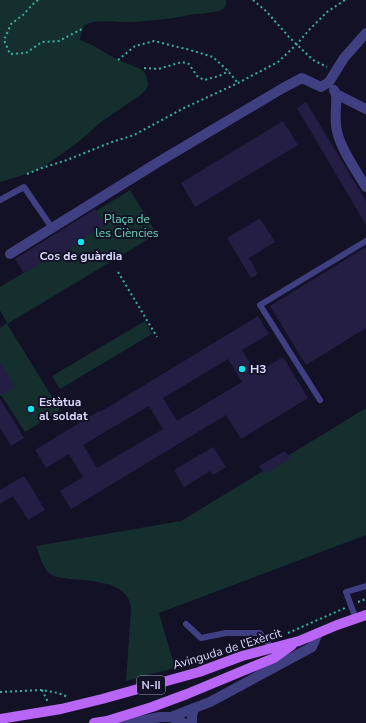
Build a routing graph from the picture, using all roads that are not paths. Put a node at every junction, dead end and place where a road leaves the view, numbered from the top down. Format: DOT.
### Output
graph roads {
  1 [pos="366,33"];
  2 [pos="325,85"];
  3 [pos="336,94"];
  4 [pos="366,109"];
  5 [pos="366,187"];
  6 [pos="0,200"];
  7 [pos="52,228"];
  8 [pos="366,241"];
  9 [pos="10,254"];
  10 [pos="320,400"];
  11 [pos="366,586"];
  12 [pos="366,615"];
  13 [pos="356,619"];
  14 [pos="186,624"];
  15 [pos="318,633"];
  16 [pos="299,641"];
  17 [pos="272,648"];
  18 [pos="194,708"];
  19 [pos="172,717"];
  20 [pos="0,719"];
  21 [pos="107,721"];
  22 [pos="94,723"];
  23 [pos="184,723"];
  24 [pos="192,723"];
  1 -- 2 [label="street"];
  2 -- 3 [label="street"];
  2 -- 7 [label="street"];
  3 -- 4 [label="street"];
  3 -- 5 [label="street"];
  6 -- 7 [label="lane"];
  7 -- 9 [label="street"];
  8 -- 10 [label="lane"];
  11 -- 13 [label="lane"];
  12 -- 13 [label="main road, Avinguda de l'Exèrcit / N-II"];
  13 -- 15 [label="main road, Avinguda de l'Exèrcit / N-II"];
  14 -- 17 [label="lane"];
  15 -- 16 [label="main road, Avinguda de l'Exèrcit / N-II"];
  15 -- 18 [label="street"];
  16 -- 17 [label="main road, Avinguda de l'Exèrcit / N-II"];
  16 -- 21 [label="main road, Avinguda de l'Exèrcit / N-II"];
  17 -- 20 [label="main road, Avinguda de l'Exèrcit / N-II"];
  18 -- 19 [label="street"];
  18 -- 24 [label="street"];
  19 -- 21 [label="street"];
  19 -- 23 [label="street"];
  21 -- 22 [label="main road, Avinguda de l'Exèrcit / N-II"];
}
